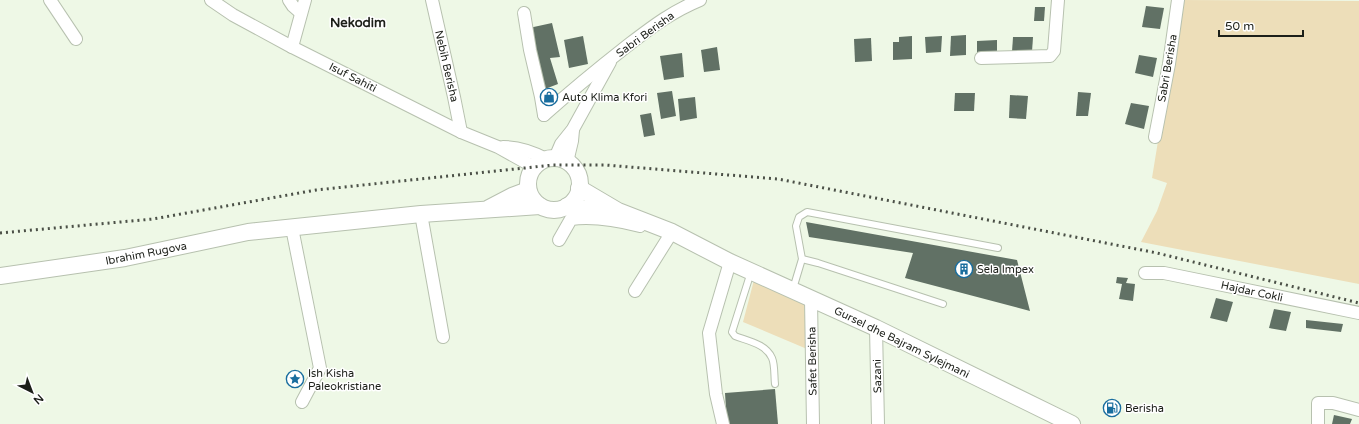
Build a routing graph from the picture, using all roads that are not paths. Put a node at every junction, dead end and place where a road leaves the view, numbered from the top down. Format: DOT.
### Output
graph roads {
  1 [pos="50,0"];
  2 [pos="211,0"];
  3 [pos="289,0"];
  4 [pos="306,0"];
  5 [pos="432,0"];
  6 [pos="700,0"];
  7 [pos="1058,0"];
  8 [pos="1178,0"];
  9 [pos="301,13"];
  10 [pos="524,13"];
  11 [pos="76,39"];
  12 [pos="292,47"];
  13 [pos="612,58"];
  14 [pos="981,58"];
  15 [pos="460,132"];
  16 [pos="1155,137"];
  17 [pos="550,162"];
  18 [pos="579,188"];
  19 [pos="528,190"];
  20 [pos="540,206"];
  21 [pos="486,209"];
  22 [pos="618,211"];
  23 [pos="569,212"];
  24 [pos="421,214"];
  25 [pos="292,228"];
  26 [pos="671,234"];
  27 [pos="559,240"];
  28 [pos="998,248"];
  29 [pos="802,259"];
  30 [pos="730,262"];
  31 [pos="751,272"];
  32 [pos="1146,273"];
  33 [pos="0,276"];
  34 [pos="635,291"];
  35 [pos="793,291"];
  36 [pos="811,299"];
  37 [pos="943,304"];
  38 [pos="1359,313"];
  39 [pos="876,328"];
  40 [pos="443,337"];
  41 [pos="775,384"];
  42 [pos="302,402"];
  43 [pos="1359,410"];
  44 [pos="723,424"];
  45 [pos="813,424"];
  46 [pos="878,424"];
  47 [pos="1072,424"];
  48 [pos="1318,424"];
  1 -- 11 [label="street"];
  2 -- 12 [label="street, Isuf Sahiti"];
  3 -- 9 [label="street"];
  4 -- 9 [label="street"];
  5 -- 15 [label="street, Nebih Berisha"];
  6 -- 13 [label="street, Sabri Berisha"];
  7 -- 14 [label="street"];
  8 -- 16 [label="street, Sabri Berisha"];
  9 -- 12 [label="street"];
  10 -- 13 [label="street, Sabri Berisha"];
  12 -- 15 [label="street, Isuf Sahiti"];
  13 -- 17 [label="street, Sabri Berisha"];
  15 -- 17 [label="street, Isuf Sahiti"];
  17 -- 18 [label="street"];
  17 -- 19 [label="street"];
  18 -- 22 [label="street, Gursel dhe Bajram Sylejmani"];
  18 -- 23 [label="street"];
  19 -- 20 [label="street"];
  19 -- 21 [label="street, Ibrahim Rugova"];
  20 -- 21 [label="street, Ibrahim Rugova"];
  20 -- 23 [label="street"];
  21 -- 24 [label="street, Ibrahim Rugova"];
  22 -- 23 [label="street, Gursel dhe Bajram Sylejmani"];
  22 -- 26 [label="street, Gursel dhe Bajram Sylejmani"];
  23 -- 26 [label="street"];
  23 -- 27 [label="street"];
  24 -- 25 [label="street, Ibrahim Rugova"];
  24 -- 40 [label="street"];
  25 -- 33 [label="street, Ibrahim Rugova"];
  25 -- 42 [label="street"];
  26 -- 30 [label="street, Gursel dhe Bajram Sylejmani"];
  26 -- 34 [label="street"];
  28 -- 29 [label="lane"];
  29 -- 35 [label="lane"];
  29 -- 37 [label="lane"];
  30 -- 31 [label="street, Gursel dhe Bajram Sylejmani"];
  30 -- 44 [label="street"];
  31 -- 35 [label="street, Gursel dhe Bajram Sylejmani"];
  31 -- 41 [label="lane"];
  32 -- 38 [label="street, Hajdar Cokli"];
  35 -- 36 [label="street, Gursel dhe Bajram Sylejmani"];
  36 -- 39 [label="street, Gursel dhe Bajram Sylejmani"];
  36 -- 45 [label="street, Safet Berisha"];
  39 -- 46 [label="street, Sazani"];
  39 -- 47 [label="street, Gursel dhe Bajram Sylejmani"];
  43 -- 48 [label="street"];
}
